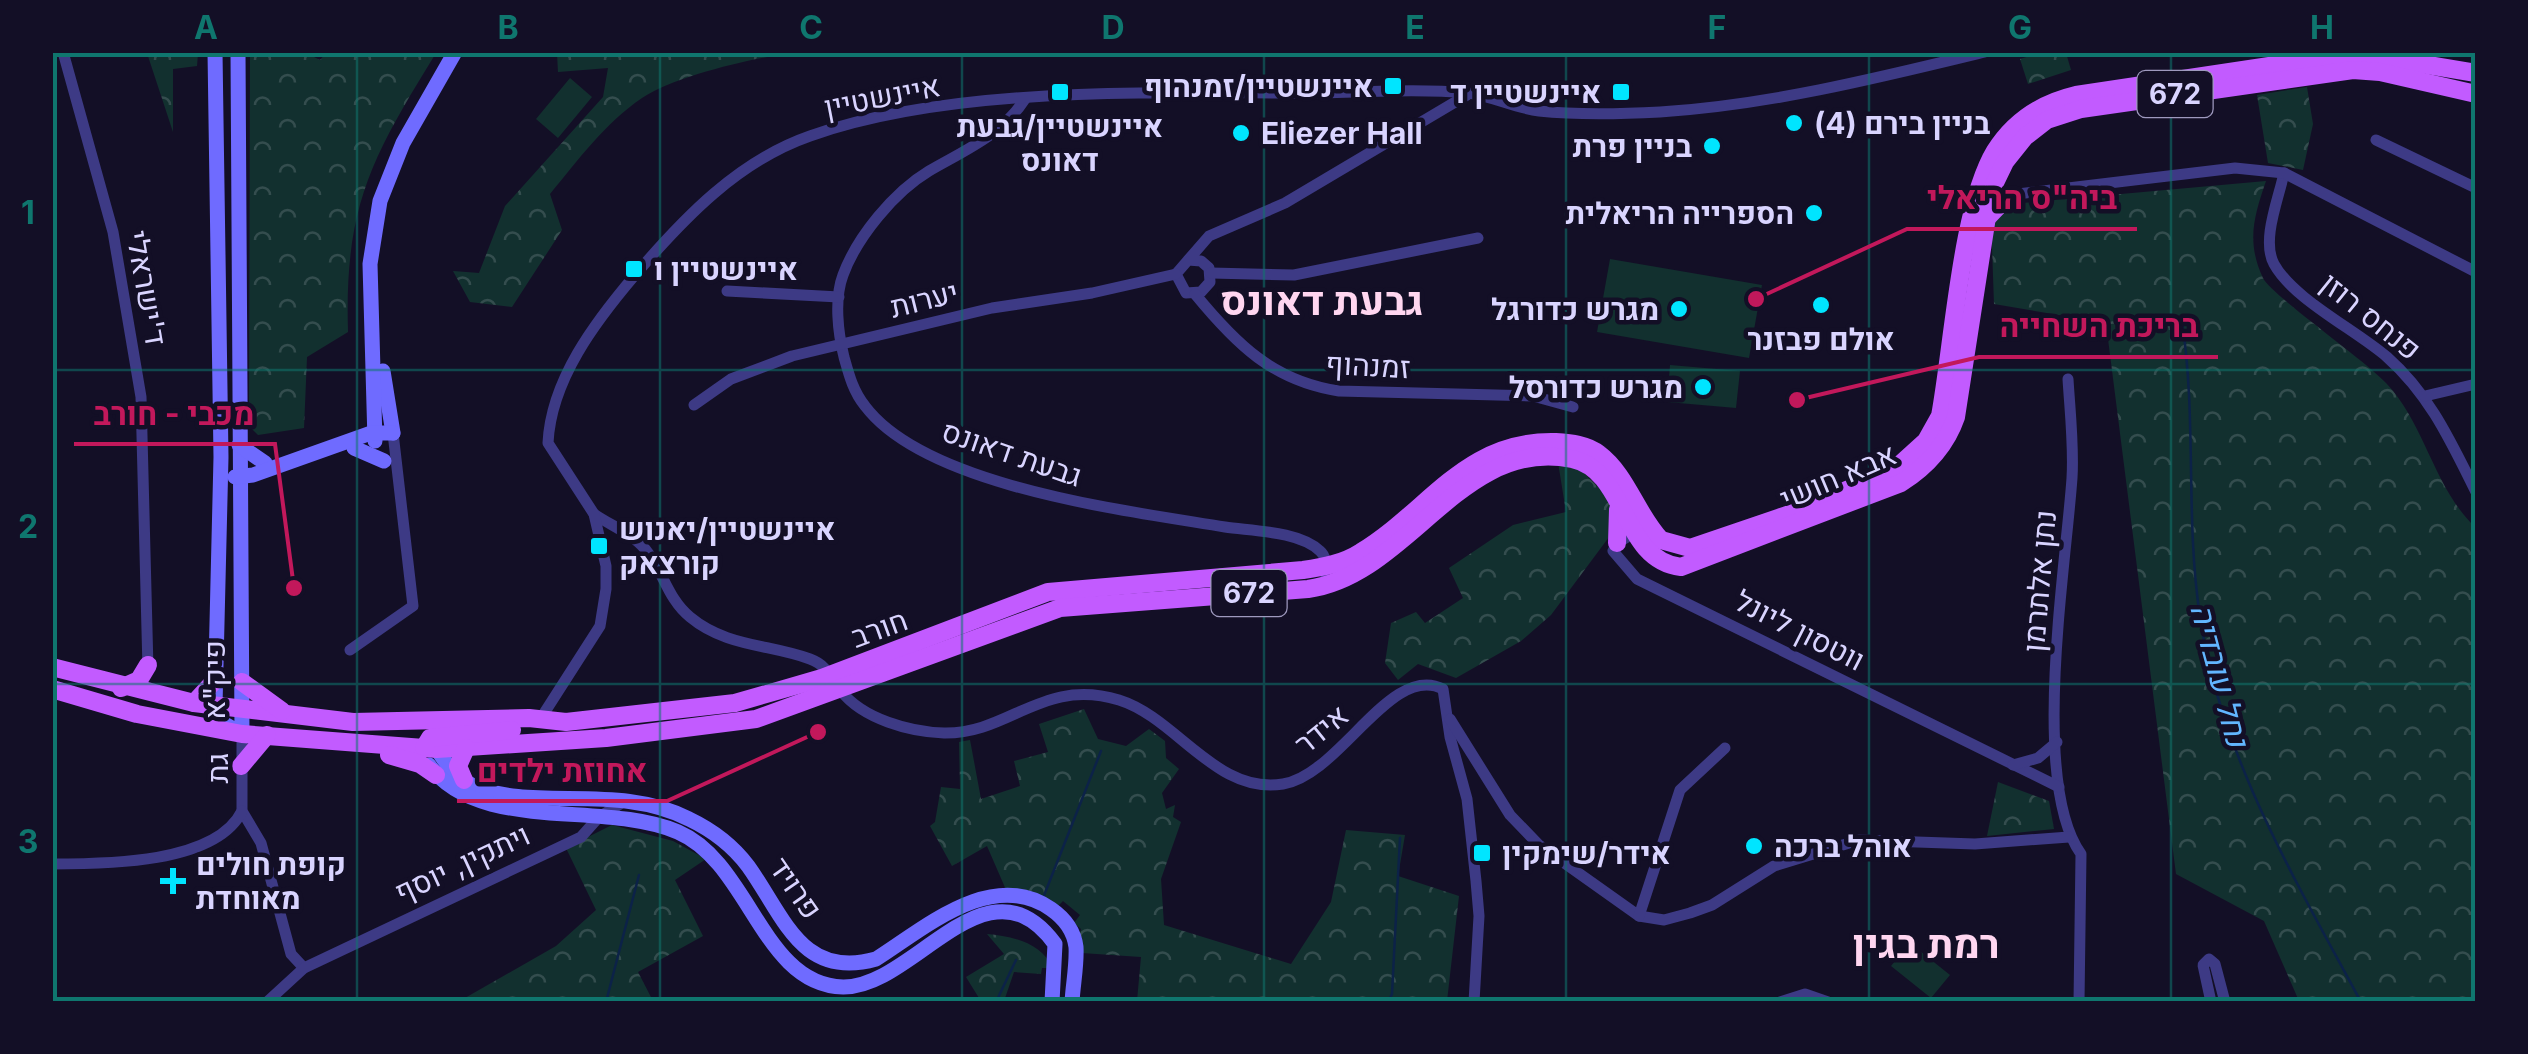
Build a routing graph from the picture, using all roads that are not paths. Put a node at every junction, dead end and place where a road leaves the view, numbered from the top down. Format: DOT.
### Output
graph roads {
  1 [pos="63,52"];
  2 [pos="216,52"];
  3 [pos="238,52"];
  4 [pos="455,52"];
  5 [pos="1985,52"];
  6 [pos="2357,53"];
  7 [pos="2381,60"];
  8 [pos="2476,72"];
  9 [pos="1470,93"];
  10 [pos="2476,94"];
  11 [pos="1025,100"];
  12 [pos="2376,140"];
  13 [pos="2284,173"];
  14 [pos="2000,186"];
  15 [pos="2476,188"];
  16 [pos="1478,238"];
  17 [pos="1188,260"];
  18 [pos="2476,272"];
  19 [pos="1211,273"];
  20 [pos="1176,274"];
  21 [pos="727,291"];
  22 [pos="1195,294"];
  23 [pos="838,297"];
  24 [pos="375,343"];
  25 [pos="842,346"];
  26 [pos="2068,379"];
  27 [pos="2476,384"];
  28 [pos="2425,396"];
  29 [pos="694,405"];
  30 [pos="1573,407"];
  31 [pos="392,433"];
  32 [pos="373,437"];
  33 [pos="239,445"];
  34 [pos="354,448"];
  35 [pos="322,453"];
  36 [pos="384,461"];
  37 [pos="265,463"];
  38 [pos="284,464"];
  39 [pos="240,472"];
  40 [pos="221,473"];
  41 [pos="398,487"];
  42 [pos="2476,492"];
  43 [pos="594,514"];
  44 [pos="1633,534"];
  45 [pos="1324,560"];
  46 [pos="1308,589"];
  47 [pos="350,650"];
  48 [pos="148,665"];
  49 [pos="52,668"];
  50 [pos="217,678"];
  51 [pos="242,682"];
  52 [pos="836,683"];
  53 [pos="121,688"];
  54 [pos="52,689"];
  55 [pos="147,694"];
  56 [pos="194,704"];
  57 [pos="242,710"];
  58 [pos="217,713"];
  59 [pos="1448,715"];
  60 [pos="297,716"];
  61 [pos="152,718"];
  62 [pos="541,718"];
  63 [pos="566,722"];
  64 [pos="242,734"];
  65 [pos="267,735"];
  66 [pos="427,740"];
  67 [pos="2057,741"];
  68 [pos="346,743"];
  69 [pos="466,748"];
  70 [pos="1726,748"];
  71 [pos="2013,765"];
  72 [pos="242,766"];
  73 [pos="436,775"];
  74 [pos="464,780"];
  75 [pos="2059,787"];
  76 [pos="627,800"];
  77 [pos="242,810"];
  78 [pos="603,814"];
  79 [pos="2069,838"];
  80 [pos="52,864"];
  81 [pos="1639,916"];
  82 [pos="304,968"];
  83 [pos="1827,1001"];
  84 [pos="267,1002"];
  85 [pos="1052,1002"];
  86 [pos="1072,1002"];
  87 [pos="1474,1002"];
  88 [pos="1780,1002"];
  89 [pos="2079,1002"];
  90 [pos="2211,1002"];
  91 [pos="2226,1002"];
  1 -- 48 [label="street, ד'ישראלי"];
  2 -- 40 [label="main road, פיק\"א"];
  3 -- 33 [label="main road, פיק\"א"];
  4 -- 24 [label="main road"];
  5 -- 9 [label="street, איינשטיין"];
  6 -- 7 [label="main road, אבא חושי / 672"];
  6 -- 14 [label="main road, אבא חושי / 672"];
  7 -- 8 [label="main road, אבא חושי / 672"];
  7 -- 10 [label="main road, אבא חושי / 672"];
  7 -- 14 [label="main road, אבא חושי / 672"];
  9 -- 11 [label="street, איינשטיין"];
  9 -- 17 [label="street"];
  11 -- 23 [label="street, גבעת דאונס"];
  11 -- 43 [label="street, איינשטיין"];
  12 -- 15 [label="street"];
  13 -- 14 [label="street"];
  13 -- 18 [label="street"];
  13 -- 28 [label="street, פנחס רוזן"];
  14 -- 44 [label="main road, אבא חושי / 672"];
  14 -- 44 [label="main road, אבא חושי / 672"];
  16 -- 19 [label="street"];
  17 -- 19 [label="street"];
  17 -- 20 [label="street"];
  19 -- 22 [label="street"];
  20 -- 22 [label="street"];
  20 -- 25 [label="street, יערות"];
  21 -- 23 [label="street"];
  22 -- 30 [label="street, זמנהוף"];
  23 -- 25 [label="street, גבעת דאונס"];
  24 -- 31 [label="main road"];
  24 -- 32 [label="main road"];
  25 -- 29 [label="street, יערות"];
  25 -- 45 [label="street, גבעת דאונס"];
  26 -- 67 [label="street, נתן אלתרמן"];
  27 -- 28 [label="street"];
  28 -- 42 [label="street, פנחס רוזן"];
  31 -- 32 [label="main road"];
  31 -- 41 [label="street"];
  32 -- 34 [label="main road"];
  32 -- 35 [label="main road"];
  32 -- 36 [label="street"];
  33 -- 37 [label="main road"];
  33 -- 39 [label="main road, פיק\"א"];
  34 -- 35 [label="main road"];
  34 -- 36 [label="main road"];
  35 -- 38 [label="main road"];
  36 -- 41 [label="street"];
  37 -- 38 [label="main road"];
  37 -- 39 [label="main road"];
  38 -- 39 [label="main road"];
  39 -- 40 [label="main road"];
  39 -- 51 [label="main road, פיק\"א"];
  40 -- 50 [label="main road, פיק\"א"];
  41 -- 47 [label="street"];
  43 -- 52 [label="street"];
  43 -- 62 [label="street, איינשטיין"];
  44 -- 45 [label="main road, חורב / 672"];
  44 -- 46 [label="main road, חורב / 672"];
  44 -- 71 [label="street, ווטסון ליונל"];
  45 -- 46 [label="street"];
  45 -- 52 [label="main road, חורב / 672"];
  46 -- 52 [label="main road, חורב / 672"];
  48 -- 53 [label="main road"];
  48 -- 55 [label="street, ד'ישראלי"];
  49 -- 53 [label="main road, חורב / 672"];
  50 -- 56 [label="main road"];
  50 -- 58 [label="main road, פיק\"א"];
  51 -- 57 [label="main road, פיק\"א"];
  51 -- 60 [label="main road"];
  52 -- 59 [label="street, אידר"];
  52 -- 63 [label="main road, חורב / 672"];
  52 -- 69 [label="main road, חורב / 672"];
  53 -- 55 [label="main road, חורב / 672"];
  54 -- 61 [label="main road, חורב / 672"];
  55 -- 56 [label="main road, חורב / 672"];
  55 -- 61 [label="street, ד'ישראלי"];
  56 -- 58 [label="main road, חורב / 672"];
  57 -- 58 [label="main road, חורב / 672"];
  57 -- 60 [label="main road, חורב / 672"];
  57 -- 64 [label="main road, פיק\"א"];
  58 -- 61 [label="main road"];
  58 -- 64 [label="main road, פיק\"א"];
  59 -- 81 [label="street"];
  59 -- 87 [label="street, אידר"];
  60 -- 66 [label="main road, חורב / 672"];
  61 -- 64 [label="main road, חורב / 672"];
  62 -- 63 [label="main road, חורב / 672"];
  62 -- 66 [label="main road, חורב / 672"];
  63 -- 66 [label="main road"];
  64 -- 65 [label="main road, חורב / 672"];
  64 -- 72 [label="street, גת"];
  65 -- 68 [label="main road, חורב / 672"];
  65 -- 72 [label="main road"];
  66 -- 68 [label="main road, חורב / 672"];
  66 -- 69 [label="main road, חורב / 672"];
  66 -- 73 [label="main road"];
  66 -- 74 [label="main road"];
  67 -- 71 [label="street"];
  67 -- 75 [label="street, נתן אלתרמן"];
  68 -- 73 [label="main road"];
  69 -- 74 [label="main road"];
  70 -- 81 [label="street"];
  71 -- 75 [label="street, ווטסון ליונל"];
  72 -- 77 [label="street, גת"];
  73 -- 78 [label="main road, פרויד"];
  74 -- 76 [label="main road, פרויד"];
  75 -- 79 [label="street, נתן אלתרמן"];
  76 -- 78 [label="street, ויתקין, יוסף"];
  76 -- 86 [label="main road, פרויד"];
  77 -- 80 [label="street"];
  77 -- 82 [label="street, גת"];
  78 -- 82 [label="street, ויתקין, יוסף"];
  78 -- 85 [label="main road, פרויד"];
  79 -- 81 [label="street"];
  79 -- 89 [label="street, נתן אלתרמן"];
  82 -- 84 [label="street, ויתקין, יוסף"];
  83 -- 88 [label="street"];
  90 -- 91 [label="street"];
}
